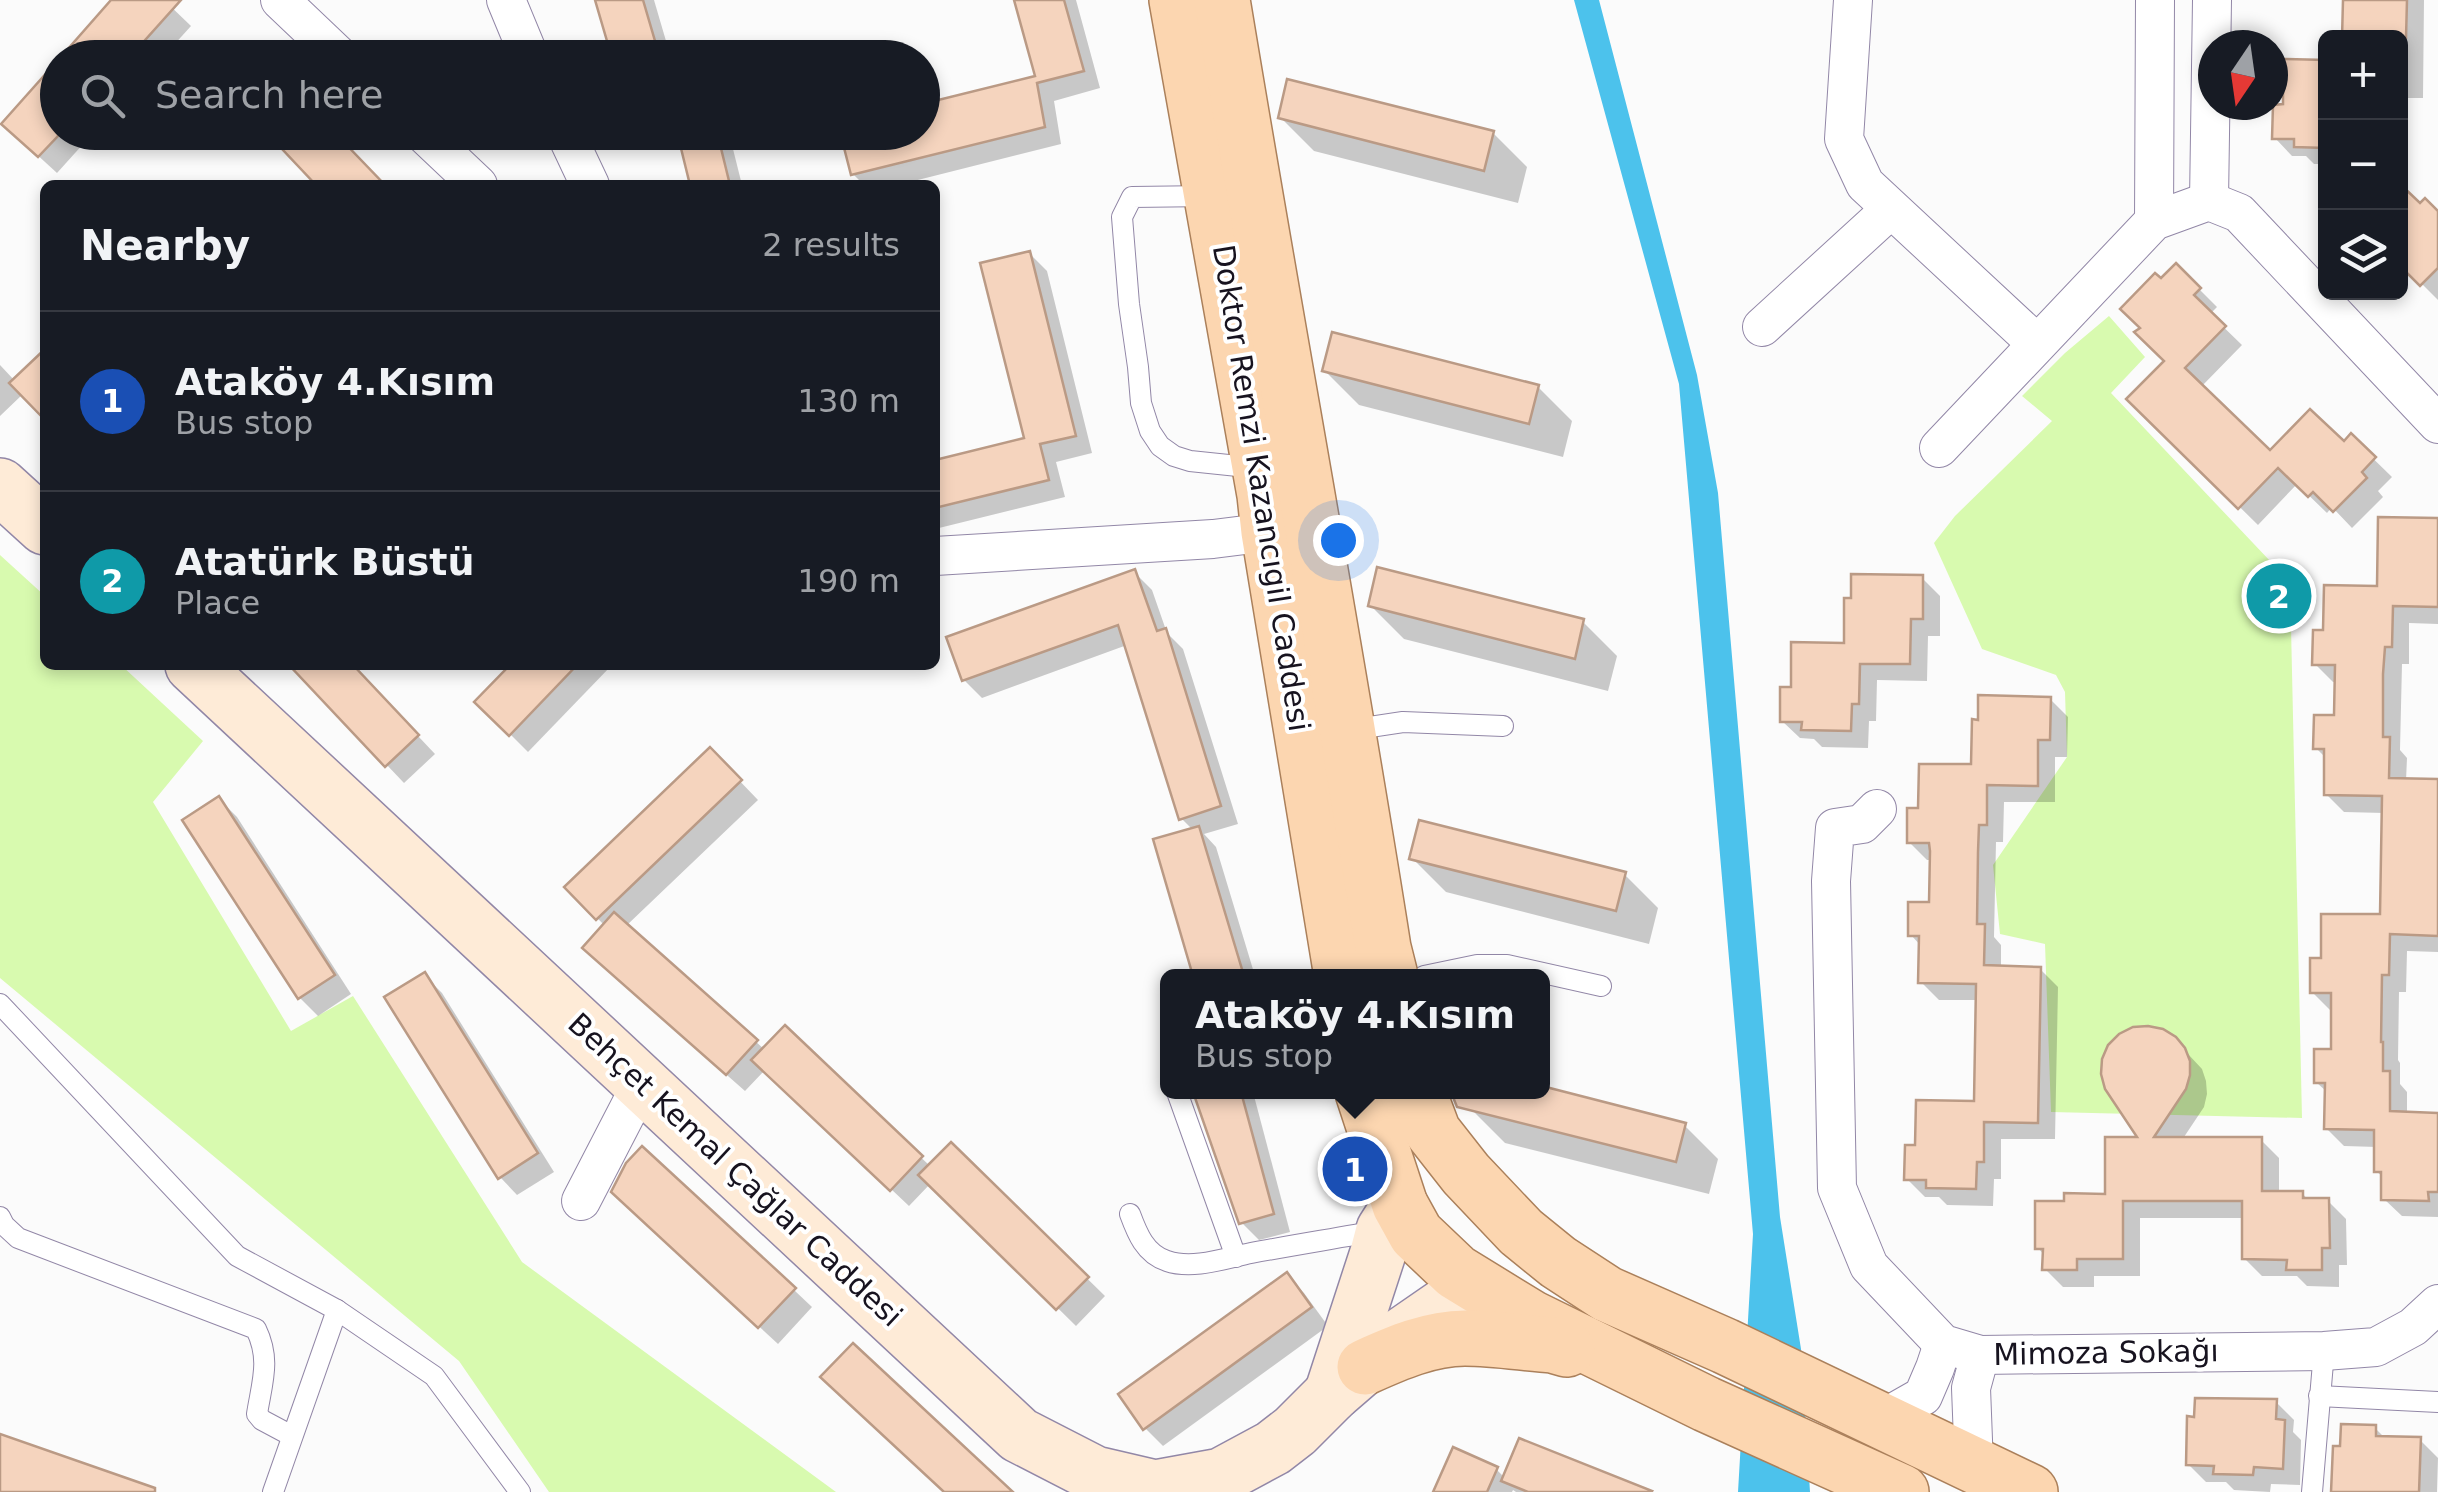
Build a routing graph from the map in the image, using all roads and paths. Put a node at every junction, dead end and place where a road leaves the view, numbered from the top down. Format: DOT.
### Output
graph roads {
  1 [pos="280,0"];
  2 [pos="506,0"];
  3 [pos="1177,0"];
  4 [pos="1222,0"];
  5 [pos="2154,0"];
  6 [pos="2212,0"];
  7 [pos="1848,5"];
  8 [pos="323,40"];
  9 [pos="523,40"];
  10 [pos="441,150"];
  11 [pos="573,150"];
  12 [pos="473,180"];
  13 [pos="588,180"];
  14 [pos="1212,196"];
  15 [pos="2210,201"];
  16 [pos="1891,210"];
  17 [pos="2154,222"];
  18 [pos="1762,328"];
  19 [pos="2036,344"];
  20 [pos="2438,424"];
  21 [pos="1939,448"];
  22 [pos="1260,469"];
  23 [pos="0,486"];
  24 [pos="40,523"];
  25 [pos="1269,532"];
  26 [pos="940,556"];
  27 [pos="198,670"];
  28 [pos="1502,726"];
  29 [pos="1349,730"];
  30 [pos="1877,809"];
  31 [pos="1341,969"];
  32 [pos="1388,969"];
  33 [pos="1458,969"];
  34 [pos="1525,969"];
  35 [pos="1550,975"];
  36 [pos="1601,986"];
  37 [pos="0,1004"];
  38 [pos="642,1083"];
  39 [pos="1180,1099"];
  40 [pos="1365,1099"];
  41 [pos="1421,1099"];
  42 [pos="1466,1174"];
  43 [pos="582,1201"];
  44 [pos="1130,1214"];
  45 [pos="0,1217"];
  46 [pos="1392,1218"];
  47 [pos="1521,1232"];
  48 [pos="1236,1257"];
  49 [pos="1475,1286"];
  50 [pos="2438,1304"];
  51 [pos="336,1310"];
  52 [pos="1943,1344"];
  53 [pos="2324,1351"];
  54 [pos="1980,1355"];
  55 [pos="1624,1363"];
  56 [pos="1349,1380"];
  57 [pos="2319,1396"];
  58 [pos="2438,1402"];
  59 [pos="1866,1415"];
  60 [pos="292,1436"];
  61 [pos="1974,1466"];
  62 [pos="1860,1479"];
  63 [pos="273,1492"];
  64 [pos="520,1492"];
  65 [pos="2030,1492"];
  66 [pos="2312,1492"];
  1 -- 8 [label="street"];
  2 -- 9 [label="street"];
  3 -- 14 [label="main road, Doktor Remzi Kazancıgil Caddesi"];
  4 -- 29 [label="main road, Doktor Remzi Kazancıgil Caddesi"];
  5 -- 17 [label="street"];
  6 -- 15 [label="street"];
  7 -- 16 [label="street"];
  10 -- 12 [label="street"];
  11 -- 13 [label="street"];
  14 -- 22 [label="main road, Doktor Remzi Kazancıgil Caddesi"];
  14 -- 22 [label="lane"];
  15 -- 17 [label="street"];
  15 -- 20 [label="street"];
  16 -- 18 [label="street"];
  16 -- 19 [label="street"];
  17 -- 19 [label="street"];
  19 -- 21 [label="street"];
  22 -- 25 [label="main road, Doktor Remzi Kazancıgil Caddesi"];
  23 -- 24 [label="main road"];
  25 -- 26 [label="street"];
  25 -- 31 [label="main road, Doktor Remzi Kazancıgil Caddesi"];
  27 -- 38 [label="main road, Behçet Kemal Çağlar Caddesi"];
  28 -- 29 [label="lane"];
  29 -- 32 [label="main road, Doktor Remzi Kazancıgil Caddesi"];
  30 -- 52 [label="street, Mimoza Sokağı"];
  33 -- 34 [label="lane"];
  35 -- 36 [label="lane"];
  37 -- 51 [label="lane"];
  38 -- 43 [label="street"];
  38 -- 56 [label="main road, Behçet Kemal Çağlar Caddesi"];
  39 -- 48 [label="lane"];
  40 -- 46 [label="main road"];
  41 -- 42 [label="main road"];
  42 -- 46 [label="main road"];
  42 -- 47 [label="main road"];
  44 -- 48 [label="lane"];
  45 -- 60 [label="lane"];
  46 -- 48 [label="lane"];
  46 -- 49 [label="main road"];
  46 -- 56 [label="main road"];
  47 -- 49 [label="main road"];
  47 -- 59 [label="main road"];
  49 -- 55 [label="main road"];
  49 -- 56 [label="main road, Behçet Kemal Çağlar Caddesi"];
  50 -- 53 [label="street, Mimoza Sokağı"];
  51 -- 60 [label="lane"];
  51 -- 64 [label="lane"];
  52 -- 54 [label="street, Mimoza Sokağı"];
  52 -- 59 [label="street"];
  53 -- 54 [label="street, Mimoza Sokağı"];
  53 -- 57 [label="lane"];
  54 -- 61 [label="street"];
  55 -- 56 [label="main road"];
  55 -- 62 [label="main road"];
  57 -- 58 [label="lane"];
  57 -- 66 [label="lane"];
  59 -- 61 [label="main road"];
  60 -- 63 [label="lane"];
  61 -- 65 [label="main road"];
}
